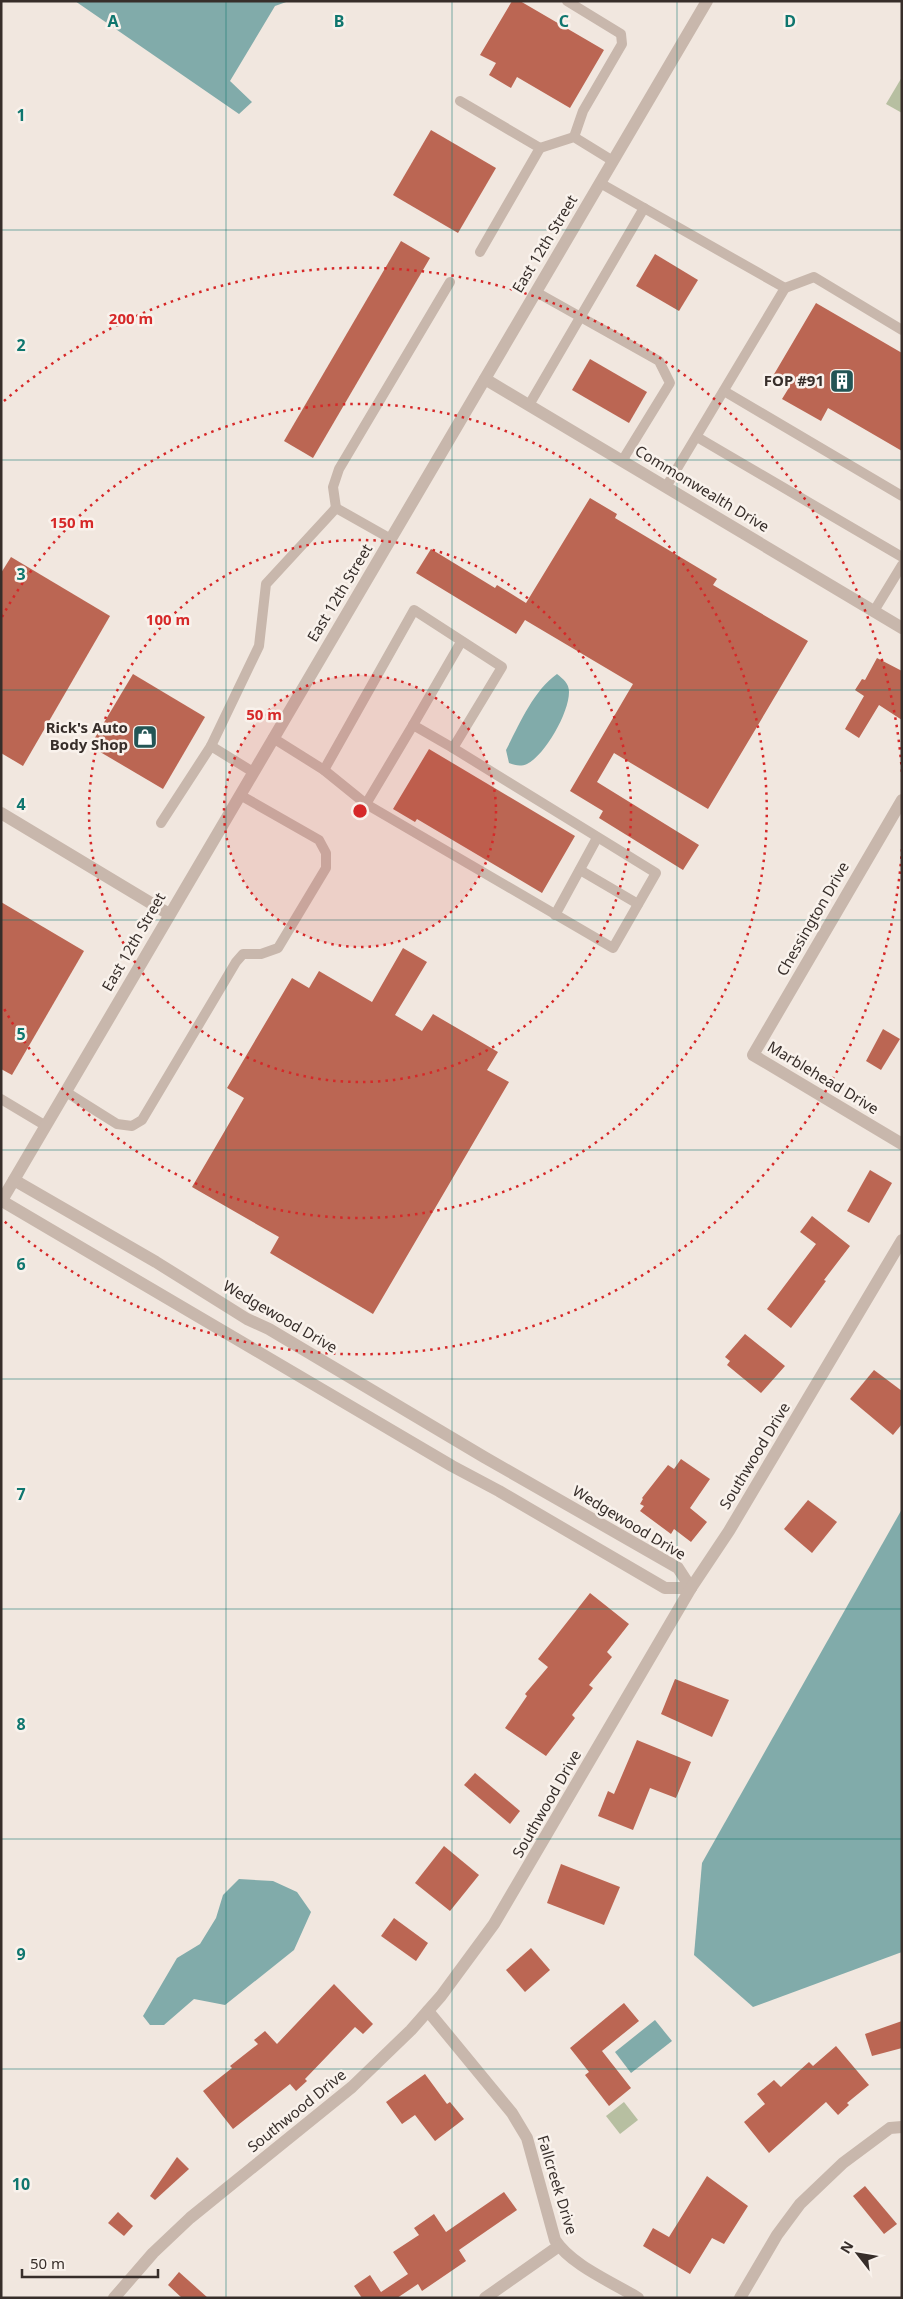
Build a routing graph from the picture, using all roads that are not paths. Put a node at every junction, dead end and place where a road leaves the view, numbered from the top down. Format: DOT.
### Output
graph roads {
  1 [pos="567,1"];
  2 [pos="707,1"];
  3 [pos="460,101"];
  4 [pos="574,137"];
  5 [pos="540,148"];
  6 [pos="613,161"];
  7 [pos="600,183"];
  8 [pos="644,208"];
  9 [pos="480,252"];
  10 [pos="450,282"];
  11 [pos="785,288"];
  12 [pos="536,292"];
  13 [pos="580,318"];
  14 [pos="902,330"];
  15 [pos="485,379"];
  16 [pos="724,391"];
  17 [pos="529,405"];
  18 [pos="696,436"];
  19 [pos="622,461"];
  20 [pos="666,487"];
  21 [pos="902,496"];
  22 [pos="336,508"];
  23 [pos="391,539"];
  24 [pos="902,557"];
  25 [pos="902,565"];
  26 [pos="874,611"];
  27 [pos="902,628"];
  28 [pos="461,642"];
  29 [pos="413,725"];
  30 [pos="273,738"];
  31 [pos="211,746"];
  32 [pos="453,748"];
  33 [pos="324,770"];
  34 [pos="253,772"];
  35 [pos="240,795"];
  36 [pos="902,800"];
  37 [pos="366,804"];
  38 [pos="1,813"];
  39 [pos="161,823"];
  40 [pos="597,838"];
  41 [pos="580,870"];
  42 [pos="638,904"];
  43 [pos="169,914"];
  44 [pos="555,915"];
  45 [pos="753,1055"];
  46 [pos="66,1092"];
  47 [pos="1,1099"];
  48 [pos="46,1126"];
  49 [pos="902,1144"];
  50 [pos="14,1180"];
  51 [pos="1,1201"];
  52 [pos="902,1240"];
  53 [pos="692,1588"];
  54 [pos="428,2011"];
  55 [pos="902,2127"];
  56 [pos="559,2246"];
  57 [pos="114,2298"];
  58 [pos="485,2298"];
  59 [pos="638,2298"];
  60 [pos="740,2298"];
  1 -- 4 [label="lane"];
  2 -- 6 [label="street, East 12th Street"];
  3 -- 5 [label="lane"];
  4 -- 5 [label="lane"];
  4 -- 6 [label="lane"];
  5 -- 9 [label="lane"];
  6 -- 7 [label="street, East 12th Street"];
  7 -- 8 [label="lane"];
  7 -- 12 [label="street, East 12th Street"];
  8 -- 11 [label="lane"];
  8 -- 13 [label="lane"];
  10 -- 22 [label="lane"];
  11 -- 14 [label="lane"];
  11 -- 16 [label="lane"];
  12 -- 13 [label="lane"];
  12 -- 15 [label="street, East 12th Street"];
  13 -- 17 [label="lane"];
  13 -- 19 [label="lane"];
  15 -- 17 [label="street, Commonwealth Drive"];
  15 -- 23 [label="street, East 12th Street"];
  16 -- 18 [label="lane"];
  16 -- 21 [label="lane"];
  17 -- 19 [label="street, Commonwealth Drive"];
  18 -- 20 [label="lane"];
  18 -- 24 [label="lane"];
  19 -- 20 [label="street, Commonwealth Drive"];
  20 -- 26 [label="street, Commonwealth Drive"];
  22 -- 23 [label="lane"];
  22 -- 31 [label="lane"];
  23 -- 30 [label="street, East 12th Street"];
  25 -- 26 [label="lane"];
  26 -- 27 [label="street, Commonwealth Drive"];
  28 -- 29 [label="lane"];
  28 -- 32 [label="lane"];
  28 -- 33 [label="lane"];
  29 -- 32 [label="lane"];
  29 -- 37 [label="lane"];
  30 -- 33 [label="lane"];
  30 -- 34 [label="street, East 12th Street"];
  31 -- 34 [label="lane"];
  31 -- 39 [label="lane"];
  32 -- 40 [label="lane"];
  33 -- 37 [label="lane"];
  34 -- 35 [label="street, East 12th Street"];
  35 -- 43 [label="street, East 12th Street"];
  35 -- 46 [label="lane"];
  36 -- 45 [label="street, Chessington Drive"];
  37 -- 44 [label="lane"];
  38 -- 43 [label="street"];
  40 -- 41 [label="lane"];
  40 -- 42 [label="lane"];
  41 -- 42 [label="lane"];
  41 -- 44 [label="lane"];
  42 -- 44 [label="lane"];
  43 -- 46 [label="street, East 12th Street"];
  45 -- 49 [label="street, Marblehead Drive"];
  46 -- 48 [label="street, East 12th Street"];
  47 -- 48 [label="lane"];
  48 -- 50 [label="street, East 12th Street"];
  50 -- 51 [label="street, East 12th Street"];
  50 -- 53 [label="street, Wedgewood Drive"];
  51 -- 53 [label="street"];
  52 -- 53 [label="street, Southwood Drive"];
  53 -- 54 [label="street, Southwood Drive"];
  54 -- 56 [label="street, Fallcreek Drive"];
  54 -- 57 [label="street, Southwood Drive"];
  55 -- 60 [label="street"];
  56 -- 58 [label="street"];
  56 -- 59 [label="street, Fallcreek Drive"];
}
